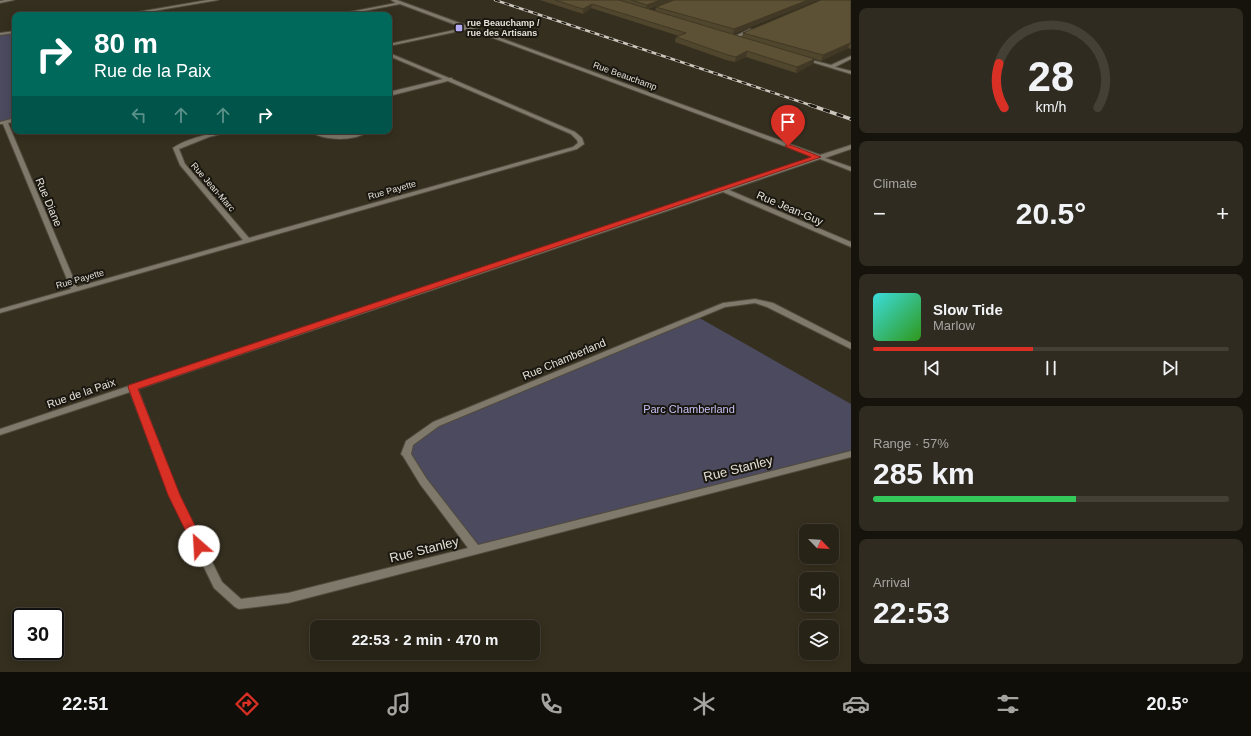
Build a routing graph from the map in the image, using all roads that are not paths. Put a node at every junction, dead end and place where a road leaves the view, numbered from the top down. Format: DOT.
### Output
graph roads {
  1 [pos="12,0"];
  2 [pos="216,0"];
  3 [pos="393,0"];
  4 [pos="0,2"];
  5 [pos="401,3"];
  6 [pos="141,12"];
  7 [pos="352,12"];
  8 [pos="469,28"];
  9 [pos="754,29"];
  10 [pos="12,32"];
  11 [pos="0,34"];
  12 [pos="725,36"];
  13 [pos="733,38"];
  14 [pos="740,40"];
  15 [pos="392,44"];
  16 [pos="392,55"];
  17 [pos="851,57"];
  18 [pos="800,58"];
  19 [pos="831,67"];
  20 [pos="851,73"];
  21 [pos="450,79"];
  22 [pos="392,93"];
  23 [pos="12,121"];
  24 [pos="2,123"];
  25 [pos="216,134"];
  26 [pos="320,134"];
  27 [pos="359,134"];
  28 [pos="851,147"];
  29 [pos="818,157"];
  30 [pos="851,169"];
  31 [pos="721,189"];
  32 [pos="247,240"];
  33 [pos="851,245"];
  34 [pos="75,290"];
  35 [pos="0,310"];
  36 [pos="851,346"];
  37 [pos="133,387"];
  38 [pos="0,432"];
  39 [pos="851,454"];
  40 [pos="476,550"];
  1 -- 4 [label="street"];
  2 -- 6 [label="street"];
  3 -- 5 [label="street, Rue Beauchamp"];
  5 -- 7 [label="street"];
  5 -- 8 [label="street, Rue Beauchamp"];
  8 -- 15 [label="street"];
  8 -- 29 [label="street, Rue Beauchamp"];
  9 -- 13 [label="street"];
  10 -- 11 [label="street"];
  12 -- 13 [label="street"];
  13 -- 14 [label="street"];
  16 -- 21 [label="street, Rue Payette"];
  17 -- 19 [label="street"];
  18 -- 19 [label="street"];
  19 -- 20 [label="street"];
  21 -- 22 [label="street"];
  21 -- 32 [label="street, Rue Payette"];
  23 -- 24 [label="street"];
  24 -- 34 [label="street, Rue Diane"];
  25 -- 32 [label="street, Rue Jean-Marc"];
  26 -- 27 [label="street"];
  28 -- 29 [label="street, Rue de la Paix"];
  29 -- 30 [label="street, Rue Beauchamp"];
  29 -- 31 [label="street, Rue de la Paix"];
  31 -- 33 [label="street, Rue Jean-Guy"];
  31 -- 37 [label="street, Rue de la Paix"];
  32 -- 34 [label="street, Rue Payette"];
  34 -- 35 [label="street, Rue Payette"];
  36 -- 40 [label="street, Rue Chamberland"];
  37 -- 38 [label="street, Rue de la Paix"];
  37 -- 40 [label="street, Rue Stanley"];
  39 -- 40 [label="street, Rue Stanley"];
}
